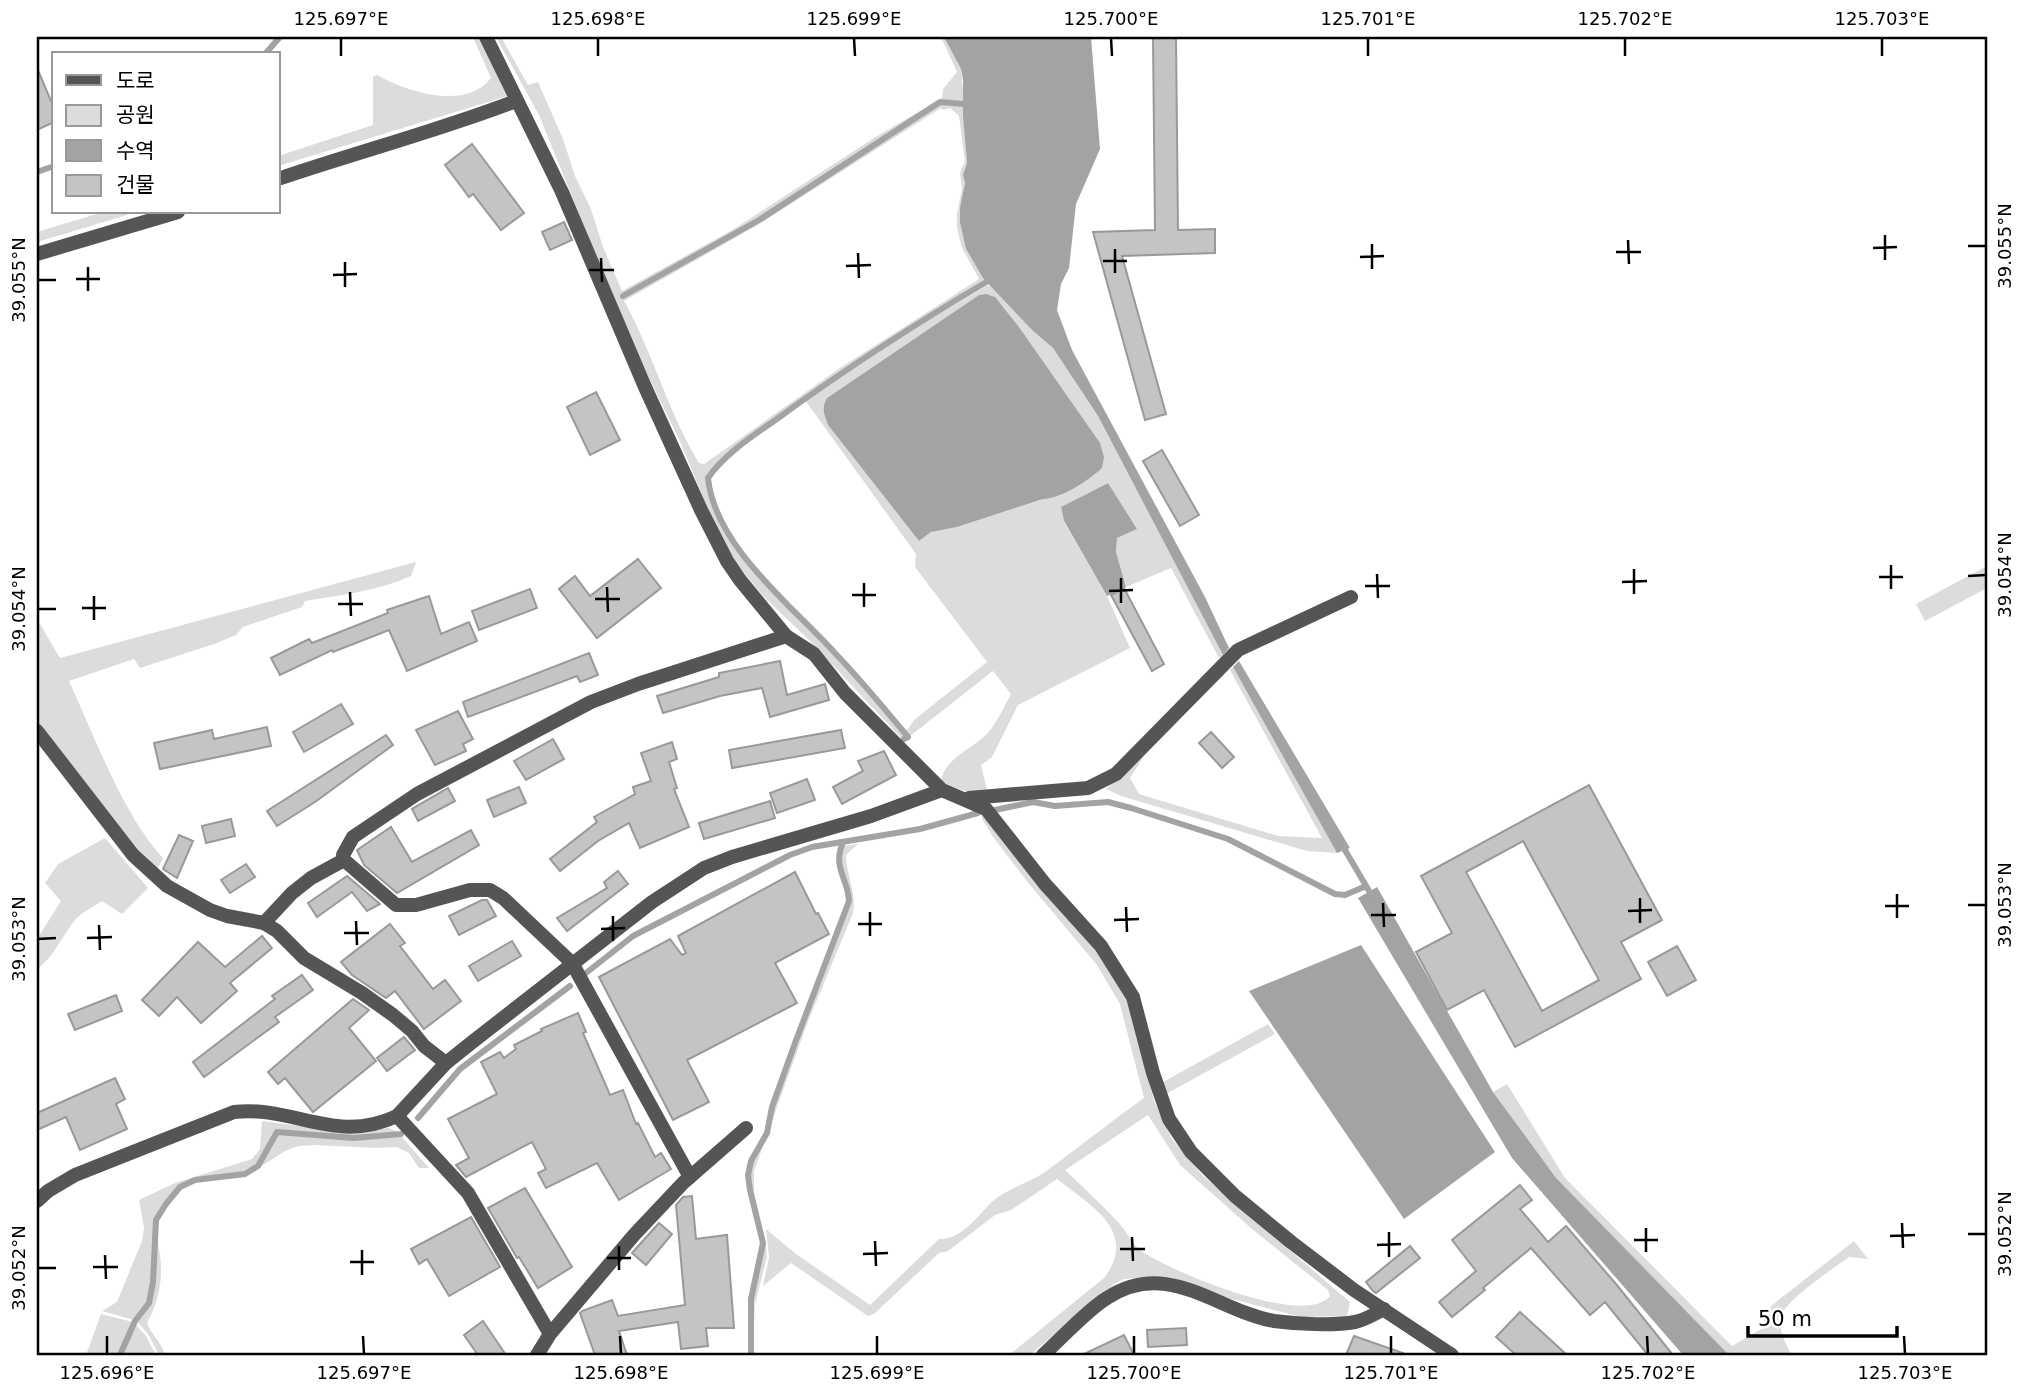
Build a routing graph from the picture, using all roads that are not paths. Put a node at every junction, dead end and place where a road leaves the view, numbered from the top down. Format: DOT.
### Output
graph roads {
  1 [pos="486,37"];
  2 [pos="516,101"];
  3 [pos="280,178"];
  4 [pos="171,214"];
  5 [pos="37,254"];
  6 [pos="1351,597"];
  7 [pos="786,636"];
  8 [pos="37,732"];
  9 [pos="942,790"];
  10 [pos="964,799"];
  11 [pos="344,860"];
  12 [pos="264,923"];
  13 [pos="572,963"];
  14 [pos="446,1063"];
  15 [pos="397,1116"];
  16 [pos="746,1128"];
  17 [pos="690,1177"];
  18 [pos="37,1201"];
  19 [pos="1384,1309"];
  20 [pos="550,1334"];
  21 [pos="537,1355"];
  22 [pos="1043,1355"];
  23 [pos="1452,1355"];
  1 -- 2 [label="street"];
  2 -- 3 [label="street"];
  2 -- 7 [label="street"];
  4 -- 5 [label="street"];
  6 -- 10 [label="street"];
  7 -- 9 [label="street"];
  7 -- 11 [label="street"];
  8 -- 12 [label="street"];
  9 -- 10 [label="street"];
  9 -- 13 [label="street"];
  10 -- 19 [label="street"];
  11 -- 12 [label="street"];
  11 -- 13 [label="street"];
  12 -- 14 [label="street"];
  13 -- 14 [label="street"];
  13 -- 17 [label="street"];
  14 -- 15 [label="street"];
  15 -- 18 [label="street"];
  15 -- 20 [label="street"];
  16 -- 17 [label="street"];
  17 -- 20 [label="street"];
  19 -- 22 [label="street"];
  19 -- 23 [label="street"];
  20 -- 21 [label="street"];
}
